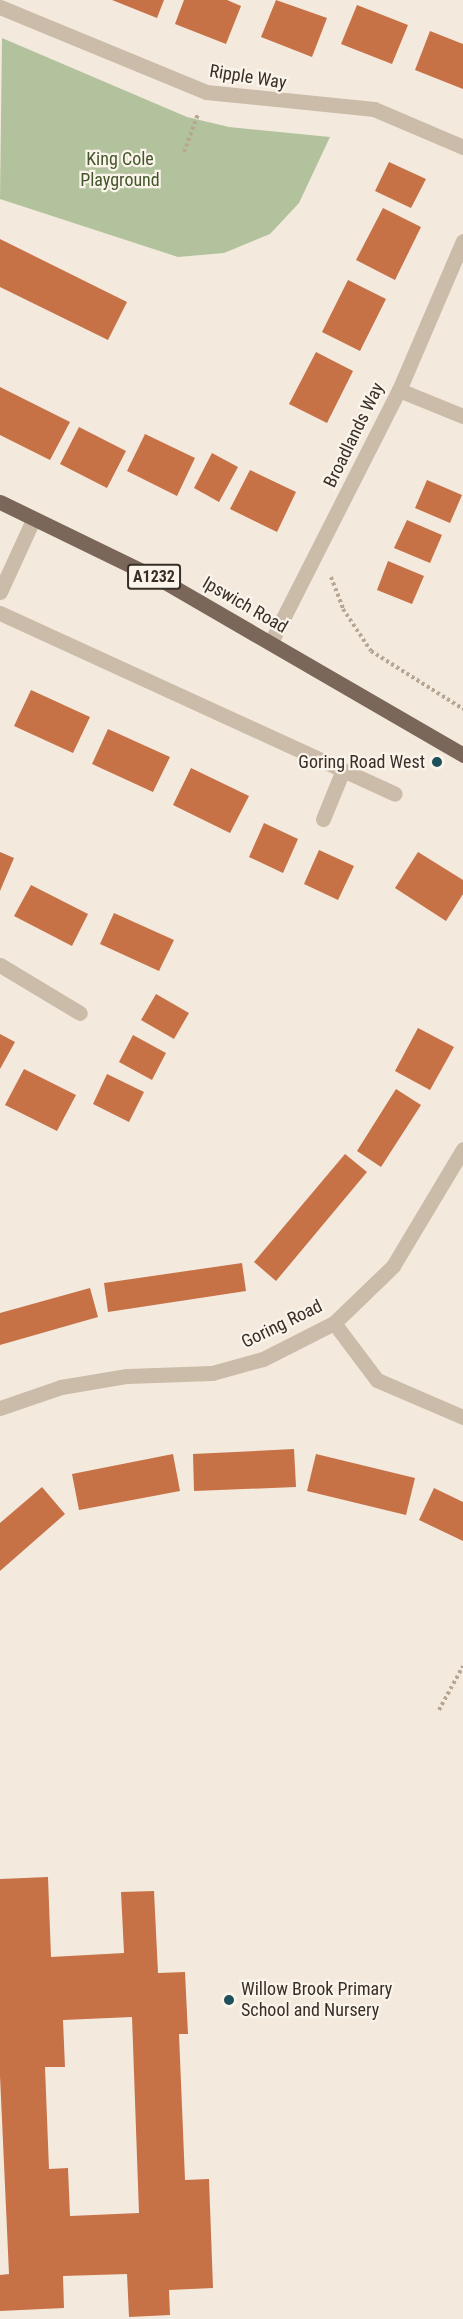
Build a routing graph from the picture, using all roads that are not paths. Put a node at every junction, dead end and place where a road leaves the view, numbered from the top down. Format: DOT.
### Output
graph roads {
  1 [pos="0,8"];
  2 [pos="463,147"];
  3 [pos="463,241"];
  4 [pos="399,390"];
  5 [pos="463,416"];
  6 [pos="0,502"];
  7 [pos="33,520"];
  8 [pos="0,592"];
  9 [pos="0,613"];
  10 [pos="271,642"];
  11 [pos="463,754"];
  12 [pos="343,770"];
  13 [pos="395,794"];
  14 [pos="323,819"];
  15 [pos="0,965"];
  16 [pos="80,1013"];
  17 [pos="463,1149"];
  18 [pos="333,1323"];
  19 [pos="0,1408"];
  20 [pos="463,1417"];
  1 -- 2 [label="street, Ripple Way"];
  3 -- 4 [label="street, Broadlands Way"];
  4 -- 5 [label="street"];
  4 -- 10 [label="street, Broadlands Way"];
  6 -- 7 [label="main road, Ipswich Road / A1232"];
  7 -- 8 [label="street"];
  7 -- 10 [label="main road, Ipswich Road / A1232"];
  9 -- 12 [label="street"];
  10 -- 11 [label="main road, Ipswich Road / A1232"];
  12 -- 13 [label="street"];
  12 -- 14 [label="street"];
  15 -- 16 [label="street"];
  17 -- 18 [label="street, Goring Road"];
  18 -- 19 [label="street, Goring Road"];
  18 -- 20 [label="street"];
}
